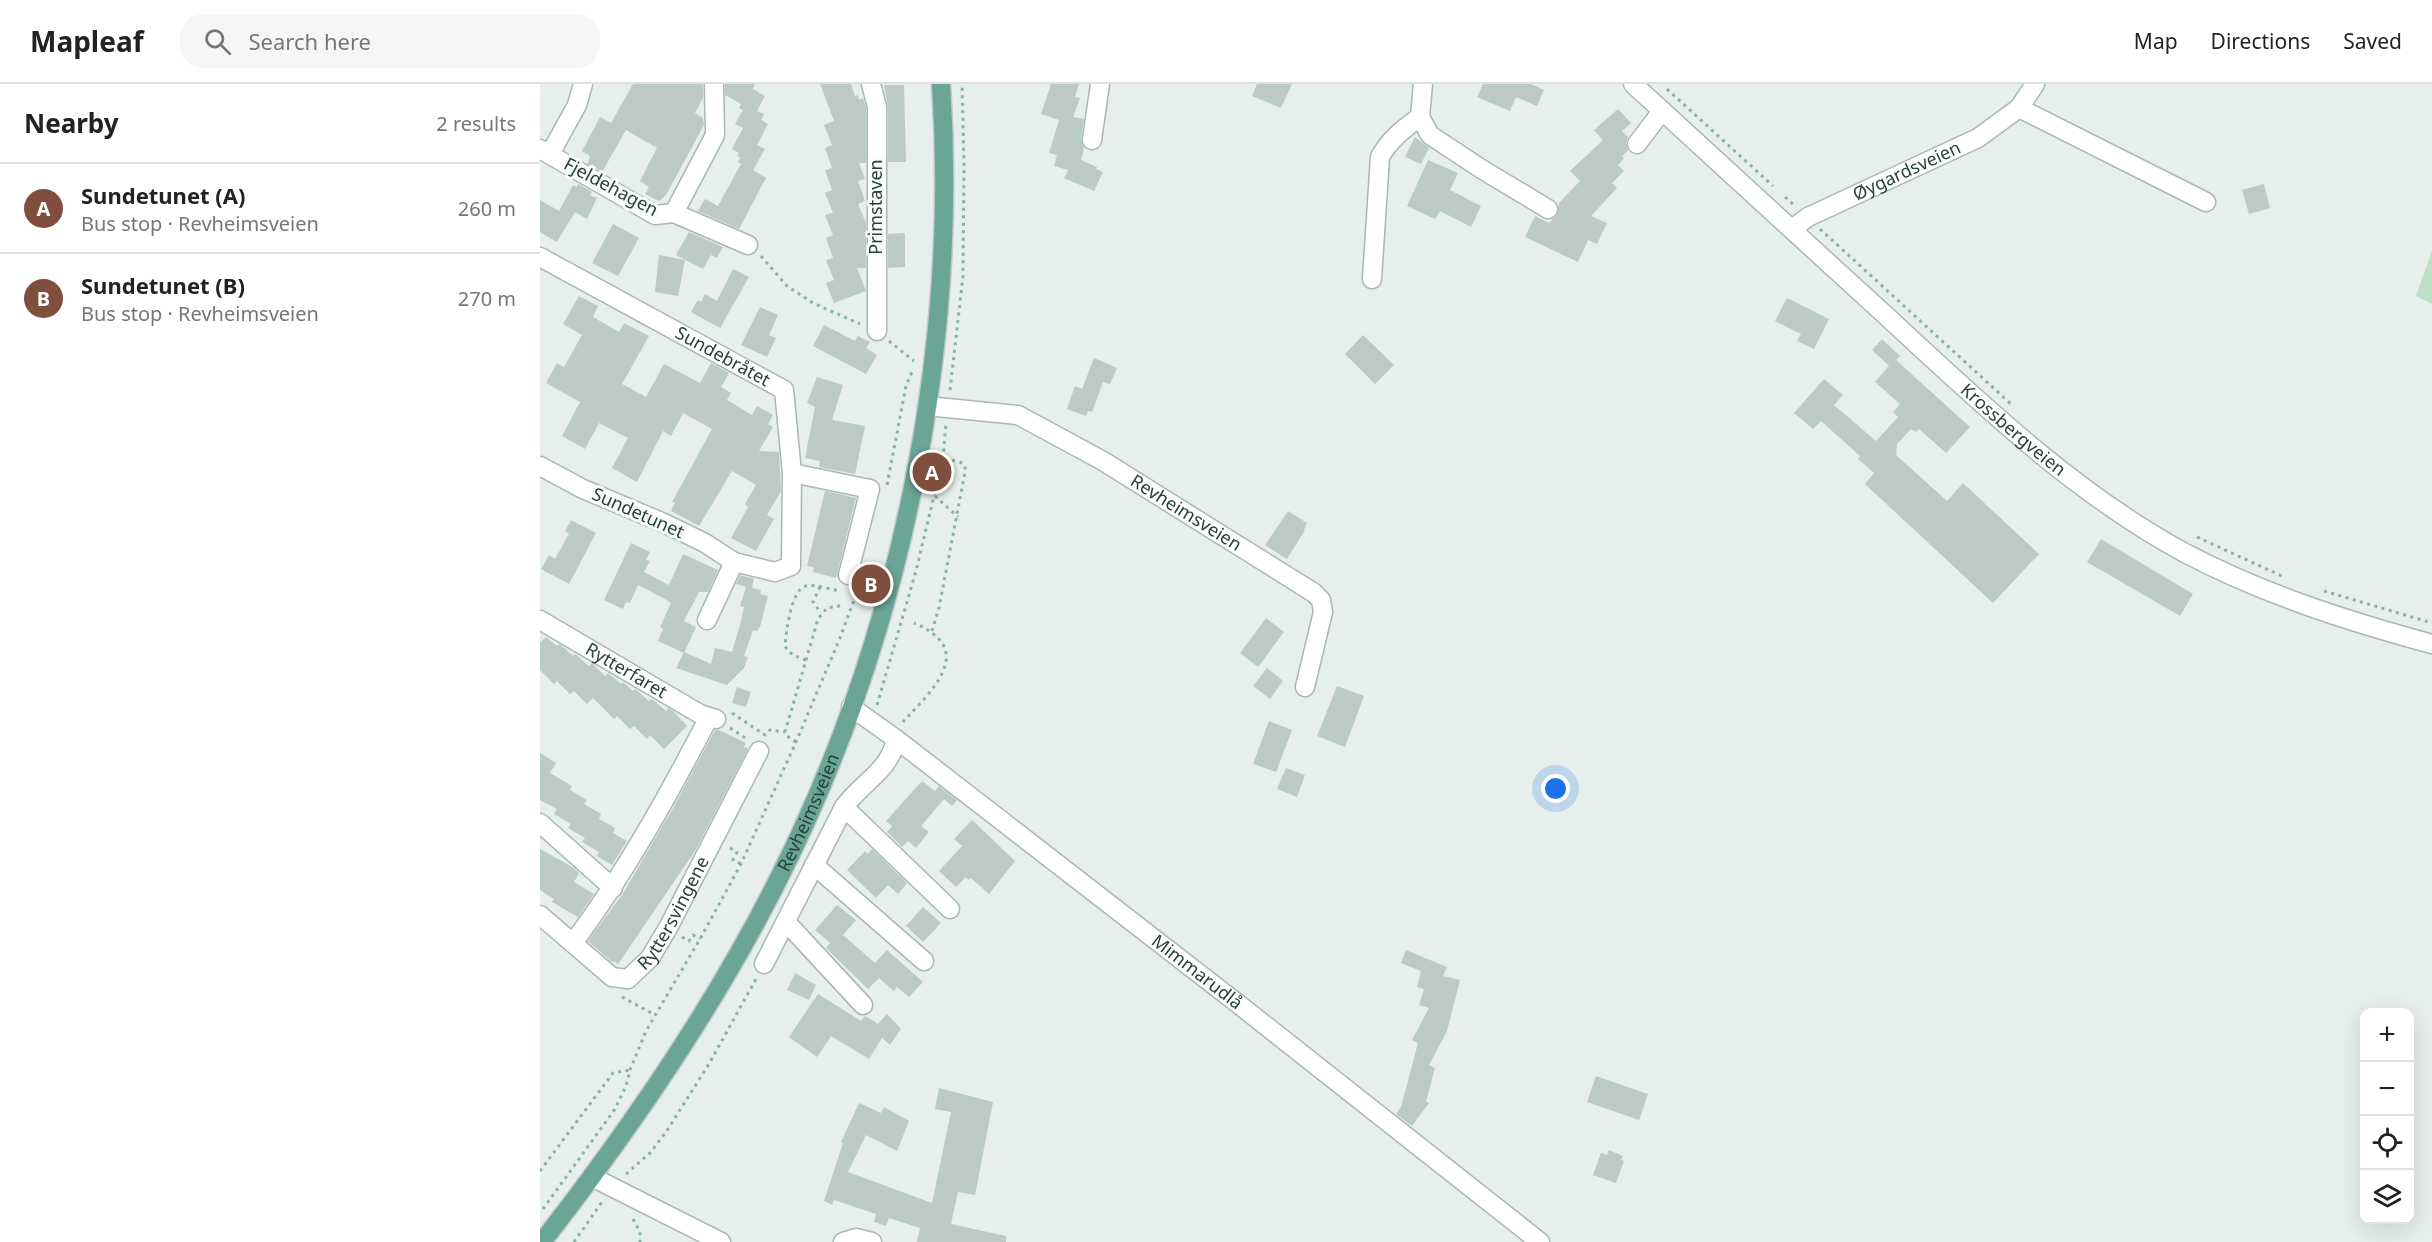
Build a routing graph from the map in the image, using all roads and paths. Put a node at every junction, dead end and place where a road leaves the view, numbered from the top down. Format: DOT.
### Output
graph roads {
  1 [pos="583,84"];
  2 [pos="714,84"];
  3 [pos="871,84"];
  4 [pos="941,84"];
  5 [pos="1100,84"];
  6 [pos="1423,84"];
  7 [pos="1633,84"];
  8 [pos="1661,84"];
  9 [pos="2035,84"];
  10 [pos="2019,108"];
  11 [pos="1662,111"];
  12 [pos="1420,117"];
  13 [pos="1092,140"];
  14 [pos="1637,144"];
  15 [pos="545,152"];
  16 [pos="2206,202"];
  17 [pos="1548,209"];
  18 [pos="674,213"];
  19 [pos="1808,218"];
  20 [pos="1792,229"];
  21 [pos="748,245"];
  22 [pos="540,257"];
  23 [pos="1372,279"];
  24 [pos="877,331"];
  25 [pos="918,356"];
  26 [pos="916,362"];
  27 [pos="927,406"];
  28 [pos="2021,412"];
  29 [pos="943,458"];
  30 [pos="540,466"];
  31 [pos="792,473"];
  32 [pos="885,492"];
  33 [pos="935,495"];
  34 [pos="958,517"];
  35 [pos="2190,534"];
  36 [pos="734,562"];
  37 [pos="791,566"];
  38 [pos="2289,578"];
  39 [pos="850,585"];
  40 [pos="820,587"];
  41 [pos="2322,590"];
  42 [pos="857,594"];
  43 [pos="844,605"];
  44 [pos="822,613"];
  45 [pos="540,620"];
  46 [pos="707,620"];
  47 [pos="914,623"];
  48 [pos="2432,623"];
  49 [pos="932,631"];
  50 [pos="2432,644"];
  51 [pos="806,660"];
  52 [pos="1305,687"];
  53 [pos="851,707"];
  54 [pos="712,718"];
  55 [pos="898,732"];
  56 [pos="796,742"];
  57 [pos="759,751"];
  58 [pos="844,807"];
  59 [pos="540,823"];
  60 [pos="737,852"];
  61 [pos="741,864"];
  62 [pos="813,865"];
  63 [pos="613,888"];
  64 [pos="951,909"];
  65 [pos="540,915"];
  66 [pos="787,922"];
  67 [pos="685,939"];
  68 [pos="700,939"];
  69 [pos="573,943"];
  70 [pos="924,961"];
  71 [pos="764,964"];
  72 [pos="863,1005"];
  73 [pos="630,1070"];
  74 [pos="540,1171"];
  75 [pos="587,1184"];
  76 [pos="612,1189"];
  77 [pos="540,1213"];
  78 [pos="631,1216"];
  79 [pos="542,1242"];
  80 [pos="550,1242"];
  81 [pos="574,1242"];
  82 [pos="640,1242"];
  83 [pos="721,1242"];
  84 [pos="843,1242"];
  85 [pos="873,1242"];
  86 [pos="1540,1242"];
  1 -- 15 [label="street, Fjeldehagen"];
  2 -- 18 [label="street, Fjeldehagen"];
  3 -- 24 [label="street, Primstaven"];
  4 -- 27 [label="main road, Revheimsveien"];
  5 -- 13 [label="street"];
  6 -- 12 [label="street"];
  7 -- 11 [label="street, Krossbergveien"];
  8 -- 19 [label="path"];
  9 -- 10 [label="street, Øygardsveien"];
  10 -- 16 [label="street"];
  10 -- 19 [label="street, Øygardsveien"];
  11 -- 14 [label="street"];
  11 -- 20 [label="street, Krossbergveien"];
  12 -- 17 [label="street"];
  12 -- 23 [label="street"];
  15 -- 18 [label="street, Fjeldehagen"];
  18 -- 21 [label="street, Fjeldehagen"];
  19 -- 20 [label="street, Øygardsveien"];
  19 -- 28 [label="path"];
  20 -- 50 [label="street, Krossbergveien"];
  21 -- 24 [label="path"];
  22 -- 31 [label="street, Sundebråtet"];
  24 -- 26 [label="path"];
  25 -- 26 [label="path"];
  26 -- 32 [label="path"];
  27 -- 52 [label="street, Revheimsveien"];
  27 -- 53 [label="main road, Revheimsveien"];
  29 -- 34 [label="path"];
  30 -- 36 [label="street, Sundetunet"];
  31 -- 37 [label="street, Sundebråtet"];
  31 -- 39 [label="street"];
  33 -- 34 [label="path"];
  34 -- 49 [label="path"];
  35 -- 38 [label="path"];
  36 -- 37 [label="street, Sundetunet"];
  36 -- 46 [label="street"];
  39 -- 40 [label="path"];
  39 -- 42 [label="path"];
  39 -- 42 [label="path"];
  40 -- 44 [label="path"];
  40 -- 51 [label="path"];
  41 -- 48 [label="path"];
  42 -- 56 [label="path"];
  43 -- 44 [label="path"];
  44 -- 51 [label="path"];
  45 -- 54 [label="street, Rytterfaret"];
  47 -- 49 [label="path"];
  49 -- 55 [label="path"];
  51 -- 56 [label="path"];
  53 -- 55 [label="street, Mimmarudlå"];
  53 -- 75 [label="main road, Revheimsveien"];
  54 -- 57 [label="path"];
  54 -- 63 [label="street"];
  55 -- 58 [label="street, Revheimsveien"];
  55 -- 86 [label="street, Mimmarudlå"];
  56 -- 61 [label="path"];
  57 -- 69 [label="street, Ryttersvingene"];
  58 -- 62 [label="street, Revheimsveien"];
  58 -- 64 [label="street"];
  59 -- 63 [label="street"];
  60 -- 61 [label="path"];
  61 -- 68 [label="path"];
  62 -- 66 [label="street, Revheimsveien"];
  62 -- 70 [label="street"];
  63 -- 69 [label="street"];
  65 -- 69 [label="street, Ryttersvingene"];
  66 -- 71 [label="street, Revheimsveien"];
  66 -- 72 [label="street"];
  67 -- 68 [label="path"];
  68 -- 73 [label="path"];
  71 -- 76 [label="path"];
  73 -- 74 [label="path"];
  73 -- 77 [label="path"];
  75 -- 76 [label="street"];
  75 -- 79 [label="main road, Revheimsveien"];
  75 -- 80 [label="main road, Revheimsveien"];
  76 -- 81 [label="path"];
  76 -- 83 [label="street"];
  78 -- 82 [label="path"];
  84 -- 85 [label="street"];
}
